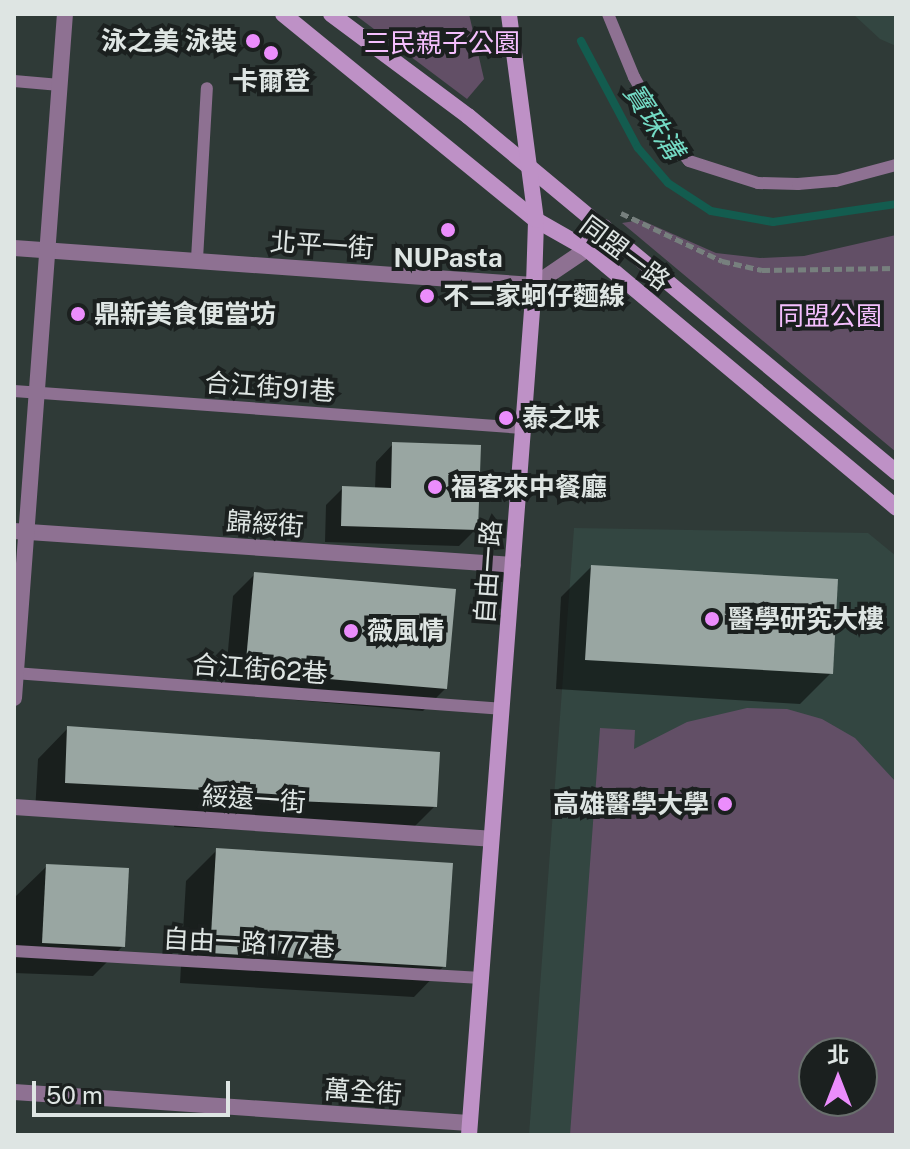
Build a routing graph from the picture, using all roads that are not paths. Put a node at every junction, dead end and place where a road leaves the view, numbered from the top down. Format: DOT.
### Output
graph roads {
  1 [pos="65,14"];
  2 [pos="283,14"];
  3 [pos="331,14"];
  4 [pos="509,14"];
  5 [pos="608,14"];
  6 [pos="14,81"];
  7 [pos="60,85"];
  8 [pos="207,88"];
  9 [pos="896,165"];
  10 [pos="530,166"];
  11 [pos="536,220"];
  12 [pos="604,227"];
  13 [pos="14,248"];
  14 [pos="587,249"];
  15 [pos="47,251"];
  16 [pos="197,259"];
  17 [pos="534,285"];
  18 [pos="14,391"];
  19 [pos="37,392"];
  20 [pos="523,428"];
  21 [pos="896,472"];
  22 [pos="896,507"];
  23 [pos="20,531"];
  24 [pos="513,565"];
  25 [pos="15,673"];
  26 [pos="14,698"];
  27 [pos="501,709"];
  28 [pos="14,807"];
  29 [pos="491,839"];
  30 [pos="14,951"];
  31 [pos="481,978"];
  32 [pos="14,1092"];
  33 [pos="469,1129"];
  1 -- 7 [label="street"];
  2 -- 11 [label="street, 同盟一路"];
  3 -- 10 [label="street, 同盟一路"];
  4 -- 10 [label="street, 自由一路"];
  5 -- 9 [label="lane"];
  6 -- 7 [label="lane"];
  7 -- 15 [label="street"];
  8 -- 16 [label="lane"];
  10 -- 11 [label="street, 自由一路"];
  10 -- 12 [label="street, 同盟一路"];
  11 -- 14 [label="street, 同盟一路"];
  11 -- 17 [label="street, 自由一路"];
  12 -- 14 [label="street"];
  12 -- 21 [label="street, 同盟一路"];
  13 -- 15 [label="street, 北平一街"];
  14 -- 17 [label="street"];
  14 -- 22 [label="street, 同盟一路"];
  15 -- 16 [label="street, 北平一街"];
  15 -- 19 [label="street"];
  16 -- 17 [label="street, 北平一街"];
  17 -- 20 [label="street, 自由一路"];
  18 -- 19 [label="lane, 合江街91巷"];
  19 -- 20 [label="lane, 合江街91巷"];
  19 -- 23 [label="street"];
  20 -- 24 [label="street, 自由一路"];
  23 -- 24 [label="street, 歸綏街"];
  23 -- 25 [label="street"];
  24 -- 27 [label="street, 自由一路"];
  25 -- 26 [label="street"];
  25 -- 27 [label="lane, 合江街62巷"];
  27 -- 29 [label="street, 自由一路"];
  28 -- 29 [label="street, 綏遠一街"];
  29 -- 31 [label="street, 自由一路"];
  30 -- 31 [label="lane, 自由一路177巷"];
  31 -- 33 [label="street, 自由一路"];
  32 -- 33 [label="street, 萬全街"];
}
